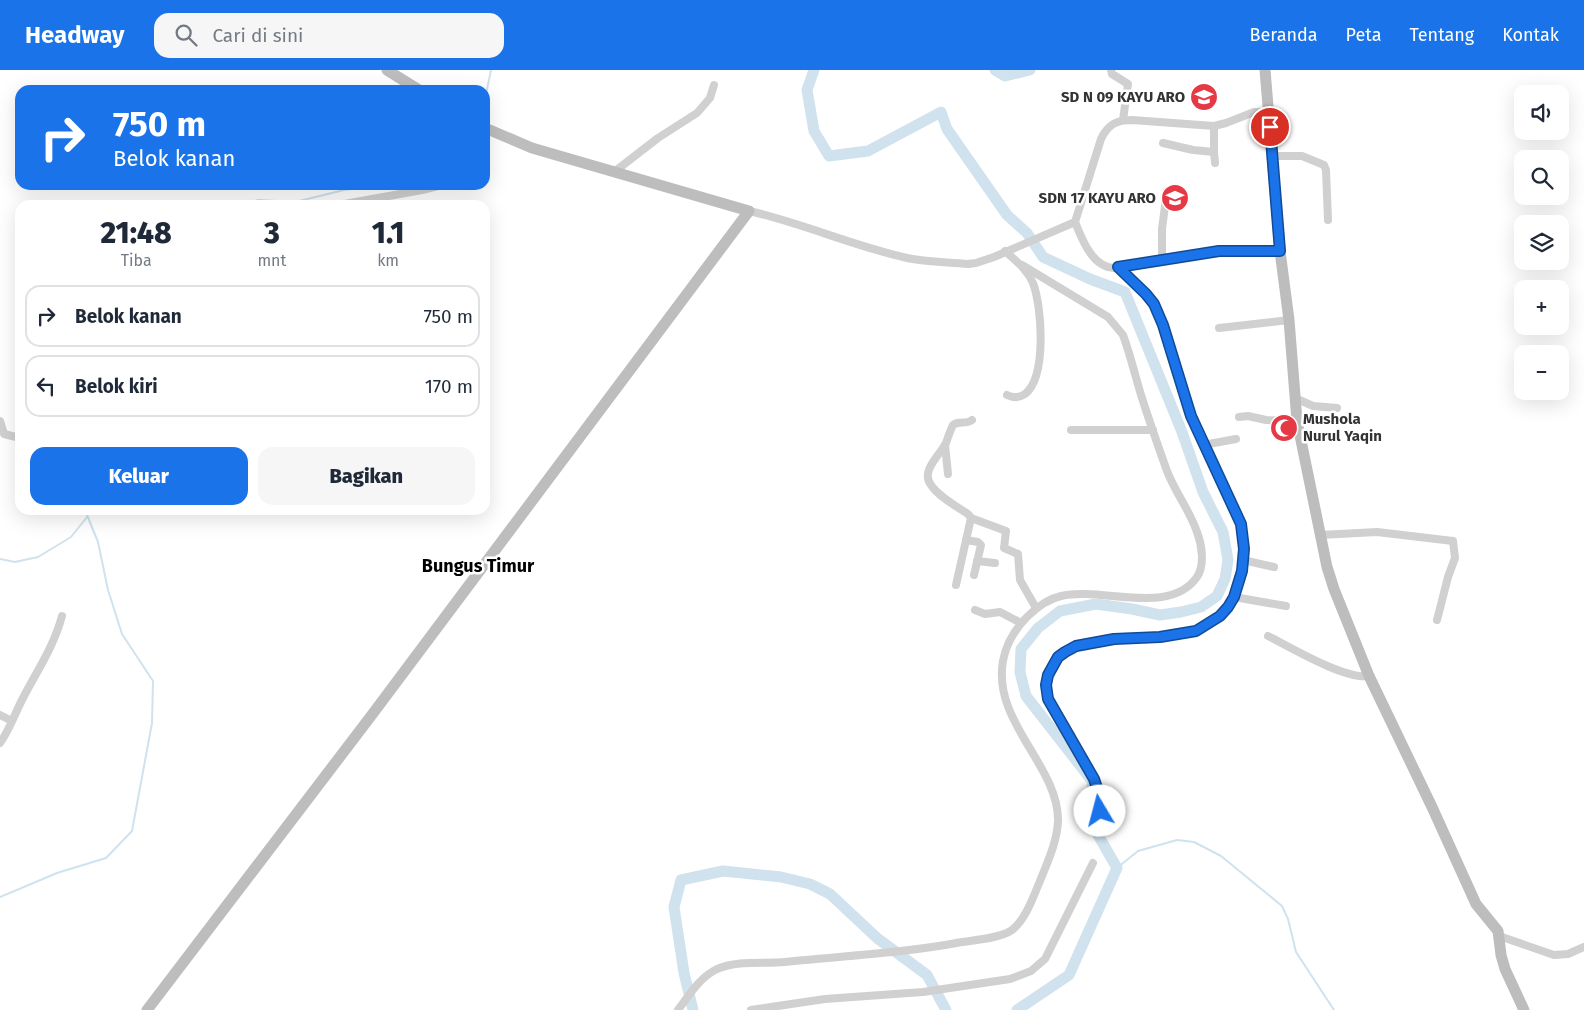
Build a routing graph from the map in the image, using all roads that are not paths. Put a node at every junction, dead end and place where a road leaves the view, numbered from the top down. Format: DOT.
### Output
graph roads {
  1 [pos="387,70"];
  2 [pos="1112,70"];
  3 [pos="1265,70"];
  4 [pos="714,84"];
  5 [pos="411,85"];
  6 [pos="1269,112"];
  7 [pos="1123,120"];
  8 [pos="1214,126"];
  9 [pos="490,132"];
  10 [pos="1163,143"];
  11 [pos="1214,152"];
  12 [pos="1272,156"];
  13 [pos="1215,163"];
  14 [pos="614,172"];
  15 [pos="422,190"];
  16 [pos="1167,191"];
  17 [pos="367,200"];
  18 [pos="749,211"];
  19 [pos="1328,220"];
  20 [pos="1075,222"];
  21 [pos="1009,250"];
  22 [pos="1280,251"];
  23 [pos="1162,259"];
  24 [pos="1022,265"];
  25 [pos="1118,267"];
  26 [pos="1289,320"];
  27 [pos="1219,328"];
  28 [pos="1007,395"];
  29 [pos="1295,398"];
  30 [pos="1337,408"];
  31 [pos="1239,417"];
  32 [pos="972,420"];
  33 [pos="1298,421"];
  34 [pos="0,422"];
  35 [pos="1072,430"];
  36 [pos="1153,430"];
  37 [pos="15,437"];
  38 [pos="1236,439"];
  39 [pos="945,445"];
  40 [pos="1203,445"];
  41 [pos="948,474"];
  42 [pos="971,518"];
  43 [pos="1320,535"];
  44 [pos="966,540"];
  45 [pos="1244,560"];
  46 [pos="977,561"];
  47 [pos="995,562"];
  48 [pos="1274,567"];
  49 [pos="974,575"];
  50 [pos="956,585"];
  51 [pos="1236,597"];
  52 [pos="1286,606"];
  53 [pos="1036,608"];
  54 [pos="975,610"];
  55 [pos="62,616"];
  56 [pos="1437,620"];
  57 [pos="1020,623"];
  58 [pos="1268,636"];
  59 [pos="1369,676"];
  60 [pos="0,715"];
  61 [pos="12,721"];
  62 [pos="0,743"];
  63 [pos="1098,830"];
  64 [pos="1093,863"];
  65 [pos="1499,936"];
  66 [pos="1584,946"];
  67 [pos="680,1008"];
  68 [pos="147,1010"];
  69 [pos="751,1010"];
  70 [pos="1524,1010"];
  1 -- 5 [label="street"];
  2 -- 7 [label="street"];
  3 -- 6 [label="street"];
  4 -- 14 [label="street"];
  6 -- 8 [label="street"];
  6 -- 12 [label="street"];
  7 -- 8 [label="street"];
  7 -- 20 [label="street"];
  8 -- 11 [label="street"];
  9 -- 14 [label="street"];
  10 -- 11 [label="street"];
  11 -- 13 [label="street"];
  12 -- 19 [label="street"];
  12 -- 22 [label="street"];
  14 -- 18 [label="street"];
  15 -- 17 [label="street"];
  16 -- 23 [label="street"];
  18 -- 21 [label="street"];
  18 -- 68 [label="street"];
  20 -- 21 [label="street"];
  20 -- 25 [label="street"];
  21 -- 24 [label="street"];
  22 -- 23 [label="street"];
  22 -- 26 [label="street"];
  23 -- 25 [label="street"];
  24 -- 28 [label="street"];
  24 -- 36 [label="street"];
  25 -- 40 [label="street"];
  26 -- 27 [label="street"];
  26 -- 29 [label="street"];
  29 -- 30 [label="street"];
  29 -- 33 [label="street"];
  31 -- 33 [label="street"];
  32 -- 39 [label="street"];
  33 -- 43 [label="street"];
  34 -- 37 [label="street"];
  35 -- 36 [label="street"];
  36 -- 53 [label="street"];
  38 -- 40 [label="street"];
  39 -- 41 [label="street"];
  39 -- 42 [label="street"];
  40 -- 45 [label="street"];
  42 -- 44 [label="street"];
  42 -- 53 [label="street"];
  43 -- 56 [label="street"];
  43 -- 59 [label="street"];
  44 -- 46 [label="street"];
  44 -- 50 [label="street"];
  45 -- 48 [label="street"];
  45 -- 51 [label="street"];
  46 -- 47 [label="street"];
  46 -- 49 [label="street"];
  51 -- 52 [label="street"];
  51 -- 63 [label="street"];
  53 -- 57 [label="street"];
  54 -- 57 [label="street"];
  55 -- 61 [label="street"];
  57 -- 67 [label="street"];
  58 -- 59 [label="street"];
  59 -- 65 [label="street"];
  60 -- 61 [label="street"];
  61 -- 62 [label="street"];
  64 -- 69 [label="street"];
  65 -- 66 [label="street"];
  65 -- 70 [label="street"];
}
